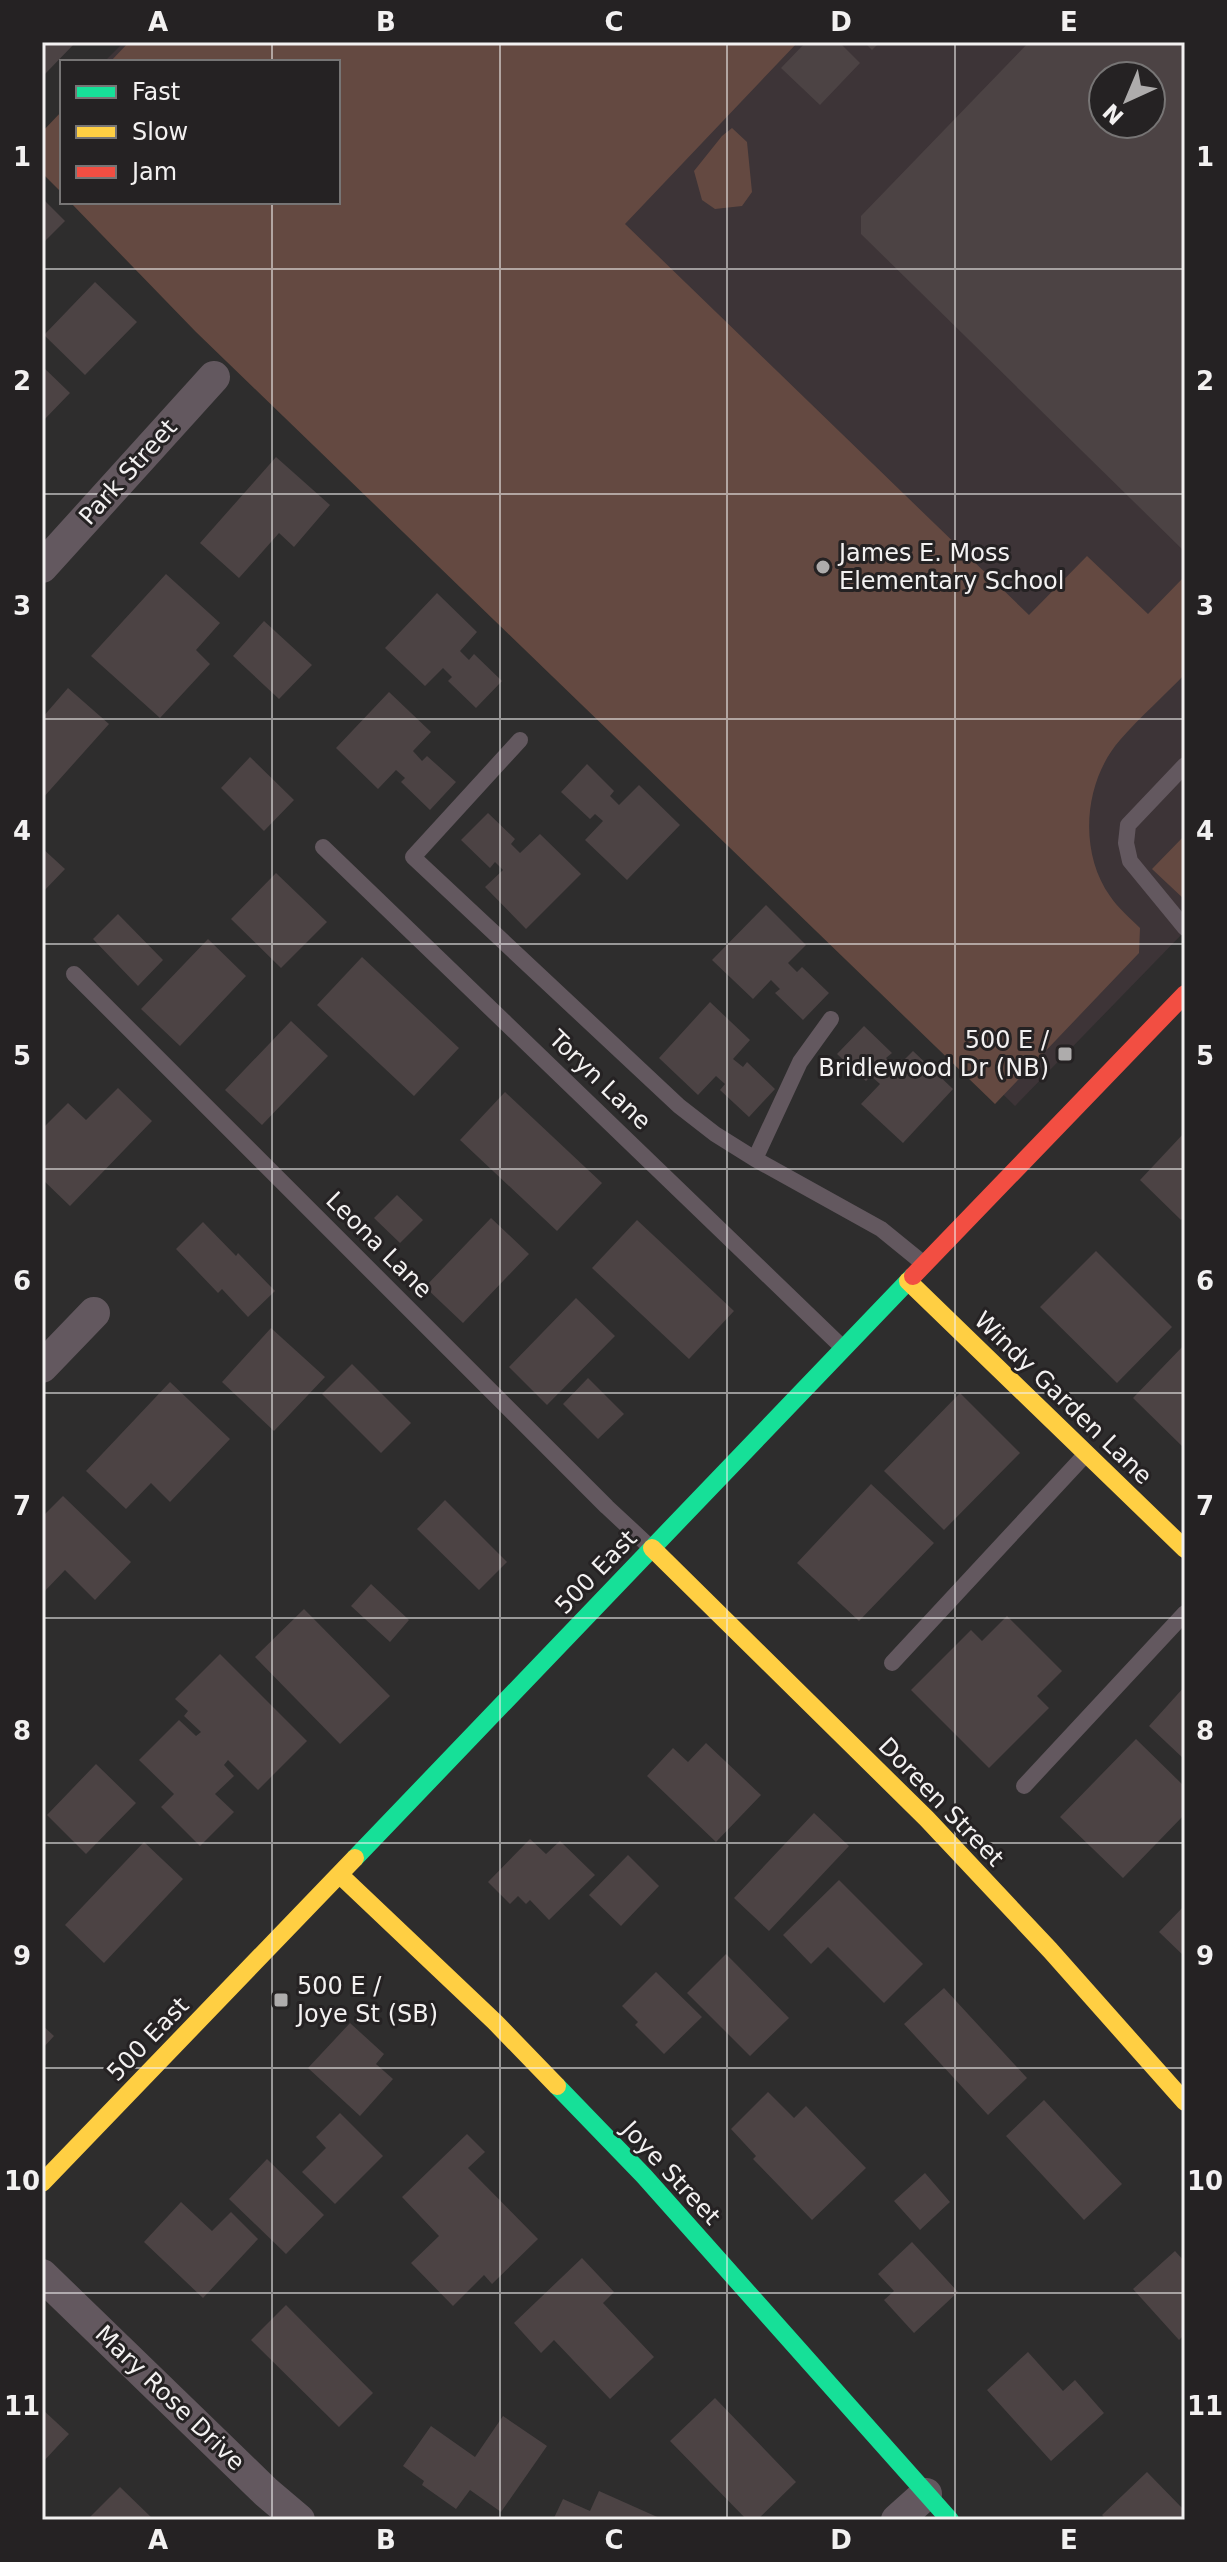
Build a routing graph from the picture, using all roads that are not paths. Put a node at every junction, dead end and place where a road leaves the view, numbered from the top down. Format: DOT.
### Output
graph roads {
  1 [pos="214,377"];
  2 [pos="42,567"];
  3 [pos="520,740"];
  4 [pos="1185,765"];
  5 [pos="323,847"];
  6 [pos="1185,928"];
  7 [pos="74,974"];
  8 [pos="1185,994"];
  9 [pos="831,1019"];
  10 [pos="755,1159"];
  11 [pos="925,1265"];
  12 [pos="908,1281"];
  13 [pos="94,1313"];
  14 [pos="843,1348"];
  15 [pos="42,1367"];
  16 [pos="1086,1454"];
  17 [pos="652,1548"];
  18 [pos="1185,1549"];
  19 [pos="1185,1613"];
  20 [pos="892,1663"];
  21 [pos="1024,1786"];
  22 [pos="340,1875"];
  23 [pos="1185,2102"];
  24 [pos="42,2183"];
  25 [pos="42,2275"];
  26 [pos="926,2494"];
  27 [pos="299,2520"];
  28 [pos="897,2520"];
  29 [pos="950,2520"];
  1 -- 2 [label="street, Park Street"];
  3 -- 10 [label="lane"];
  4 -- 6 [label="lane"];
  5 -- 14 [label="lane, Toryn Lane"];
  7 -- 17 [label="lane, Leona Lane"];
  8 -- 11 [label="street, 500 East"];
  9 -- 10 [label="lane"];
  10 -- 11 [label="lane"];
  11 -- 12 [label="street, 500 East"];
  12 -- 14 [label="street, 500 East"];
  12 -- 16 [label="street, Windy Garden Lane"];
  13 -- 15 [label="street"];
  14 -- 17 [label="street, 500 East"];
  16 -- 18 [label="street, Windy Garden Lane"];
  16 -- 20 [label="lane"];
  17 -- 22 [label="street, 500 East"];
  17 -- 23 [label="street, Doreen Street"];
  19 -- 21 [label="lane"];
  22 -- 24 [label="street, 500 East"];
  22 -- 26 [label="street, Joye Street"];
  25 -- 27 [label="street, Mary Rose Drive"];
  26 -- 28 [label="street"];
  26 -- 29 [label="street, Joye Street"];
}
